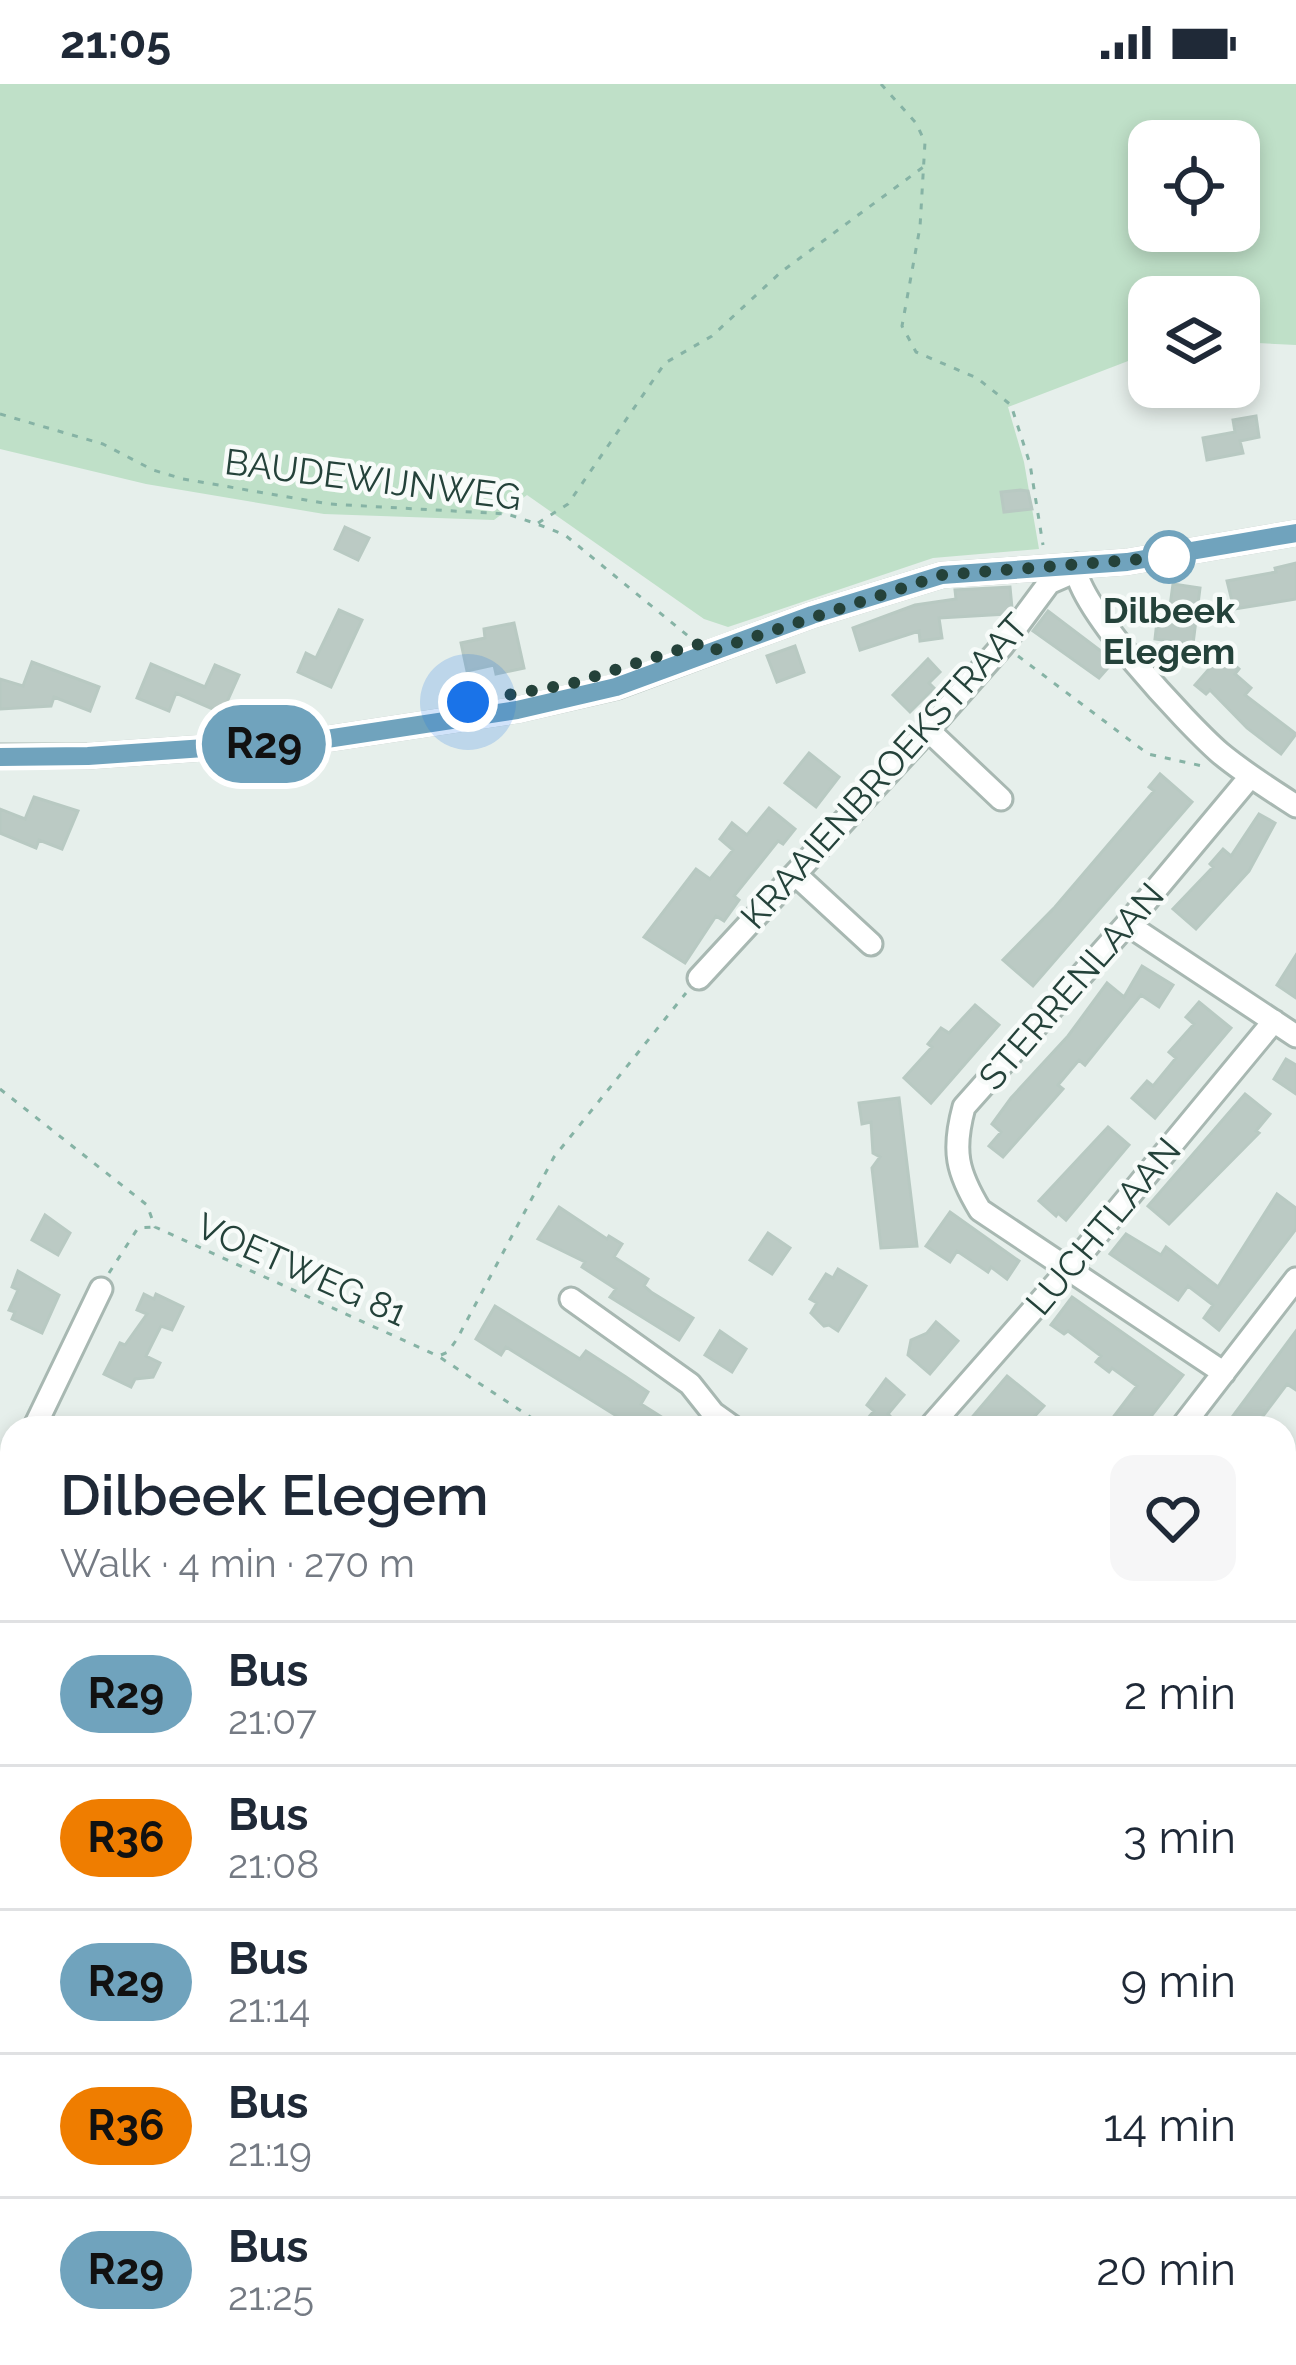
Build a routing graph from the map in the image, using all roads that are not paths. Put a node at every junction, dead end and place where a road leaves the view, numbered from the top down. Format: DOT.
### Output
graph roads {
  1 [pos="1296,533"];
  2 [pos="1075,569"];
  3 [pos="928,730"];
  4 [pos="0,757"];
  5 [pos="1250,776"];
  6 [pos="1001,799"];
  7 [pos="1296,806"];
  8 [pos="795,874"];
  9 [pos="1127,924"];
  10 [pos="871,944"];
  11 [pos="699,978"];
  12 [pos="1274,1022"];
  13 [pos="1296,1036"];
  14 [pos="1068,1270"];
  15 [pos="1296,1279"];
  16 [pos="100,1289"];
  17 [pos="571,1299"];
  18 [pos="1223,1373"];
  19 [pos="40,1416"];
  20 [pos="717,1416"];
  21 [pos="940,1416"];
  22 [pos="1190,1416"];
  1 -- 2 [label="street"];
  2 -- 3 [label="street, KRAAIENBROEKSTRAAT"];
  2 -- 4 [label="street"];
  2 -- 5 [label="street"];
  3 -- 6 [label="street"];
  3 -- 8 [label="street, KRAAIENBROEKSTRAAT"];
  5 -- 7 [label="street"];
  5 -- 9 [label="street, STERRENLAAN"];
  8 -- 10 [label="street"];
  8 -- 11 [label="street, KRAAIENBROEKSTRAAT"];
  9 -- 12 [label="street"];
  9 -- 14 [label="street, STERRENLAAN"];
  12 -- 13 [label="street"];
  12 -- 14 [label="street, LUCHTLAAN"];
  14 -- 18 [label="street, STERRENLAAN"];
  14 -- 21 [label="street, LUCHTLAAN"];
  15 -- 18 [label="street"];
  16 -- 19 [label="street"];
  17 -- 20 [label="street"];
  18 -- 22 [label="street"];
}
